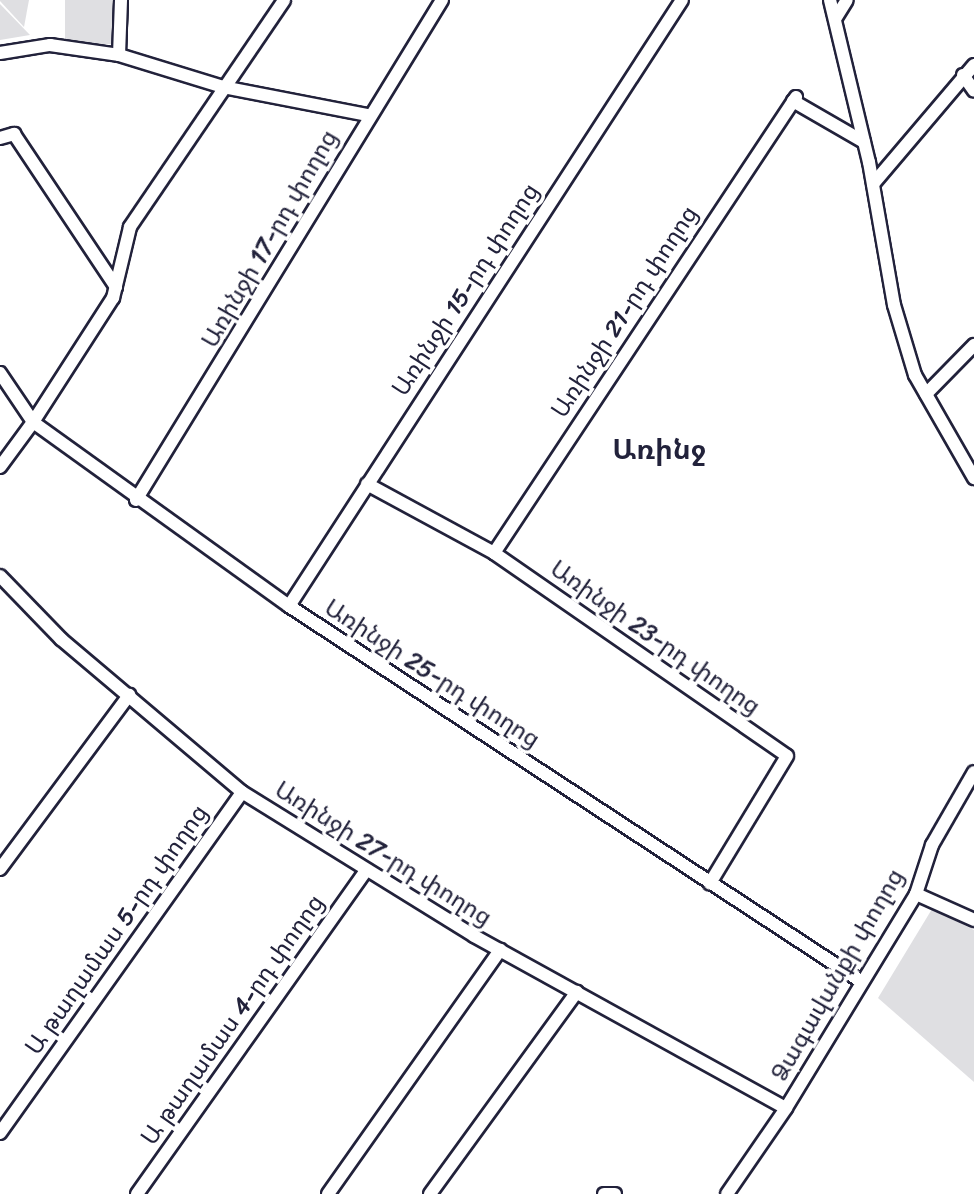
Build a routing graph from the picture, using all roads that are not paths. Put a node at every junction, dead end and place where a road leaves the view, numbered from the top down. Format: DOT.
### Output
graph roads {
  1 [pos="121,0"];
  2 [pos="284,0"];
  3 [pos="442,0"];
  4 [pos="682,0"];
  5 [pos="830,0"];
  6 [pos="847,0"];
  7 [pos="835,19"];
  8 [pos="0,53"];
  9 [pos="119,55"];
  10 [pos="974,65"];
  11 [pos="963,75"];
  12 [pos="223,87"];
  13 [pos="974,91"];
  14 [pos="367,115"];
  15 [pos="0,138"];
  16 [pos="864,142"];
  17 [pos="873,184"];
  18 [pos="116,287"];
  19 [pos="974,345"];
  20 [pos="0,373"];
  21 [pos="926,394"];
  22 [pos="33,422"];
  23 [pos="0,467"];
  24 [pos="974,478"];
  25 [pos="367,484"];
  26 [pos="136,500"];
  27 [pos="494,553"];
  28 [pos="0,576"];
  29 [pos="289,606"];
  30 [pos="129,695"];
  31 [pos="974,772"];
  32 [pos="242,792"];
  33 [pos="2,864"];
  34 [pos="366,871"];
  35 [pos="710,883"];
  36 [pos="916,894"];
  37 [pos="974,920"];
  38 [pos="500,950"];
  39 [pos="862,982"];
  40 [pos="577,992"];
  41 [pos="786,1108"];
  42 [pos="0,1133"];
  43 [pos="137,1194"];
  44 [pos="328,1194"];
  45 [pos="430,1194"];
  46 [pos="604,1194"];
  47 [pos="615,1194"];
  48 [pos="727,1194"];
  1 -- 9 [label="street"];
  2 -- 12 [label="street"];
  3 -- 14 [label="street, Առինջի 17-րդ փողոց"];
  4 -- 25 [label="street, Առինջի 15-րդ փողոց"];
  5 -- 7 [label="street"];
  6 -- 7 [label="street"];
  7 -- 16 [label="street"];
  8 -- 9 [label="street"];
  9 -- 12 [label="street"];
  10 -- 11 [label="street"];
  11 -- 13 [label="street"];
  11 -- 17 [label="street"];
  12 -- 14 [label="street"];
  12 -- 18 [label="street"];
  14 -- 26 [label="street, Առինջի 17-րդ փողոց"];
  15 -- 18 [label="street"];
  16 -- 17 [label="street"];
  16 -- 27 [label="street, Առինջի 21-րդ փողոց"];
  17 -- 21 [label="street"];
  18 -- 22 [label="street"];
  19 -- 21 [label="street"];
  20 -- 22 [label="street, Առինջի 25-րդ փողոց"];
  21 -- 24 [label="street"];
  22 -- 23 [label="street"];
  22 -- 26 [label="street, Առինջի 25-րդ փողոց"];
  25 -- 27 [label="street, Առինջի 23-րդ փողոց"];
  25 -- 29 [label="street, Առինջի 15-րդ փողոց"];
  26 -- 29 [label="street, Առինջի 25-րդ փողոց"];
  27 -- 35 [label="street, Առինջի 23-րդ փողոց"];
  28 -- 30 [label="street, Առինջի 27-րդ փողոց"];
  29 -- 35 [label="street, Առինջի 25-րդ փողոց"];
  30 -- 32 [label="street, Առինջի 27-րդ փողոց"];
  30 -- 33 [label="street"];
  31 -- 36 [label="street, Ձագավանքի փողոց"];
  32 -- 34 [label="street, Առինջի 27-րդ փողոց"];
  32 -- 42 [label="street, Ա թաղամաս 5-րդ փողոց"];
  34 -- 38 [label="street, Առինջի 27-րդ փողոց"];
  34 -- 43 [label="street, Ա թաղամաս 4-րդ փողոց"];
  35 -- 39 [label="street, Առինջի 25-րդ փողոց"];
  36 -- 37 [label="street"];
  36 -- 39 [label="street, Ձագավանքի փողոց"];
  38 -- 40 [label="street, Առինջի 27-րդ փողոց"];
  38 -- 44 [label="street"];
  39 -- 41 [label="street, Ձագավանքի փողոց"];
  40 -- 41 [label="street, Առինջի 27-րդ փողոց"];
  40 -- 45 [label="street"];
  41 -- 48 [label="street, Ձագավանքի փողոց"];
  46 -- 47 [label="street"];
}
